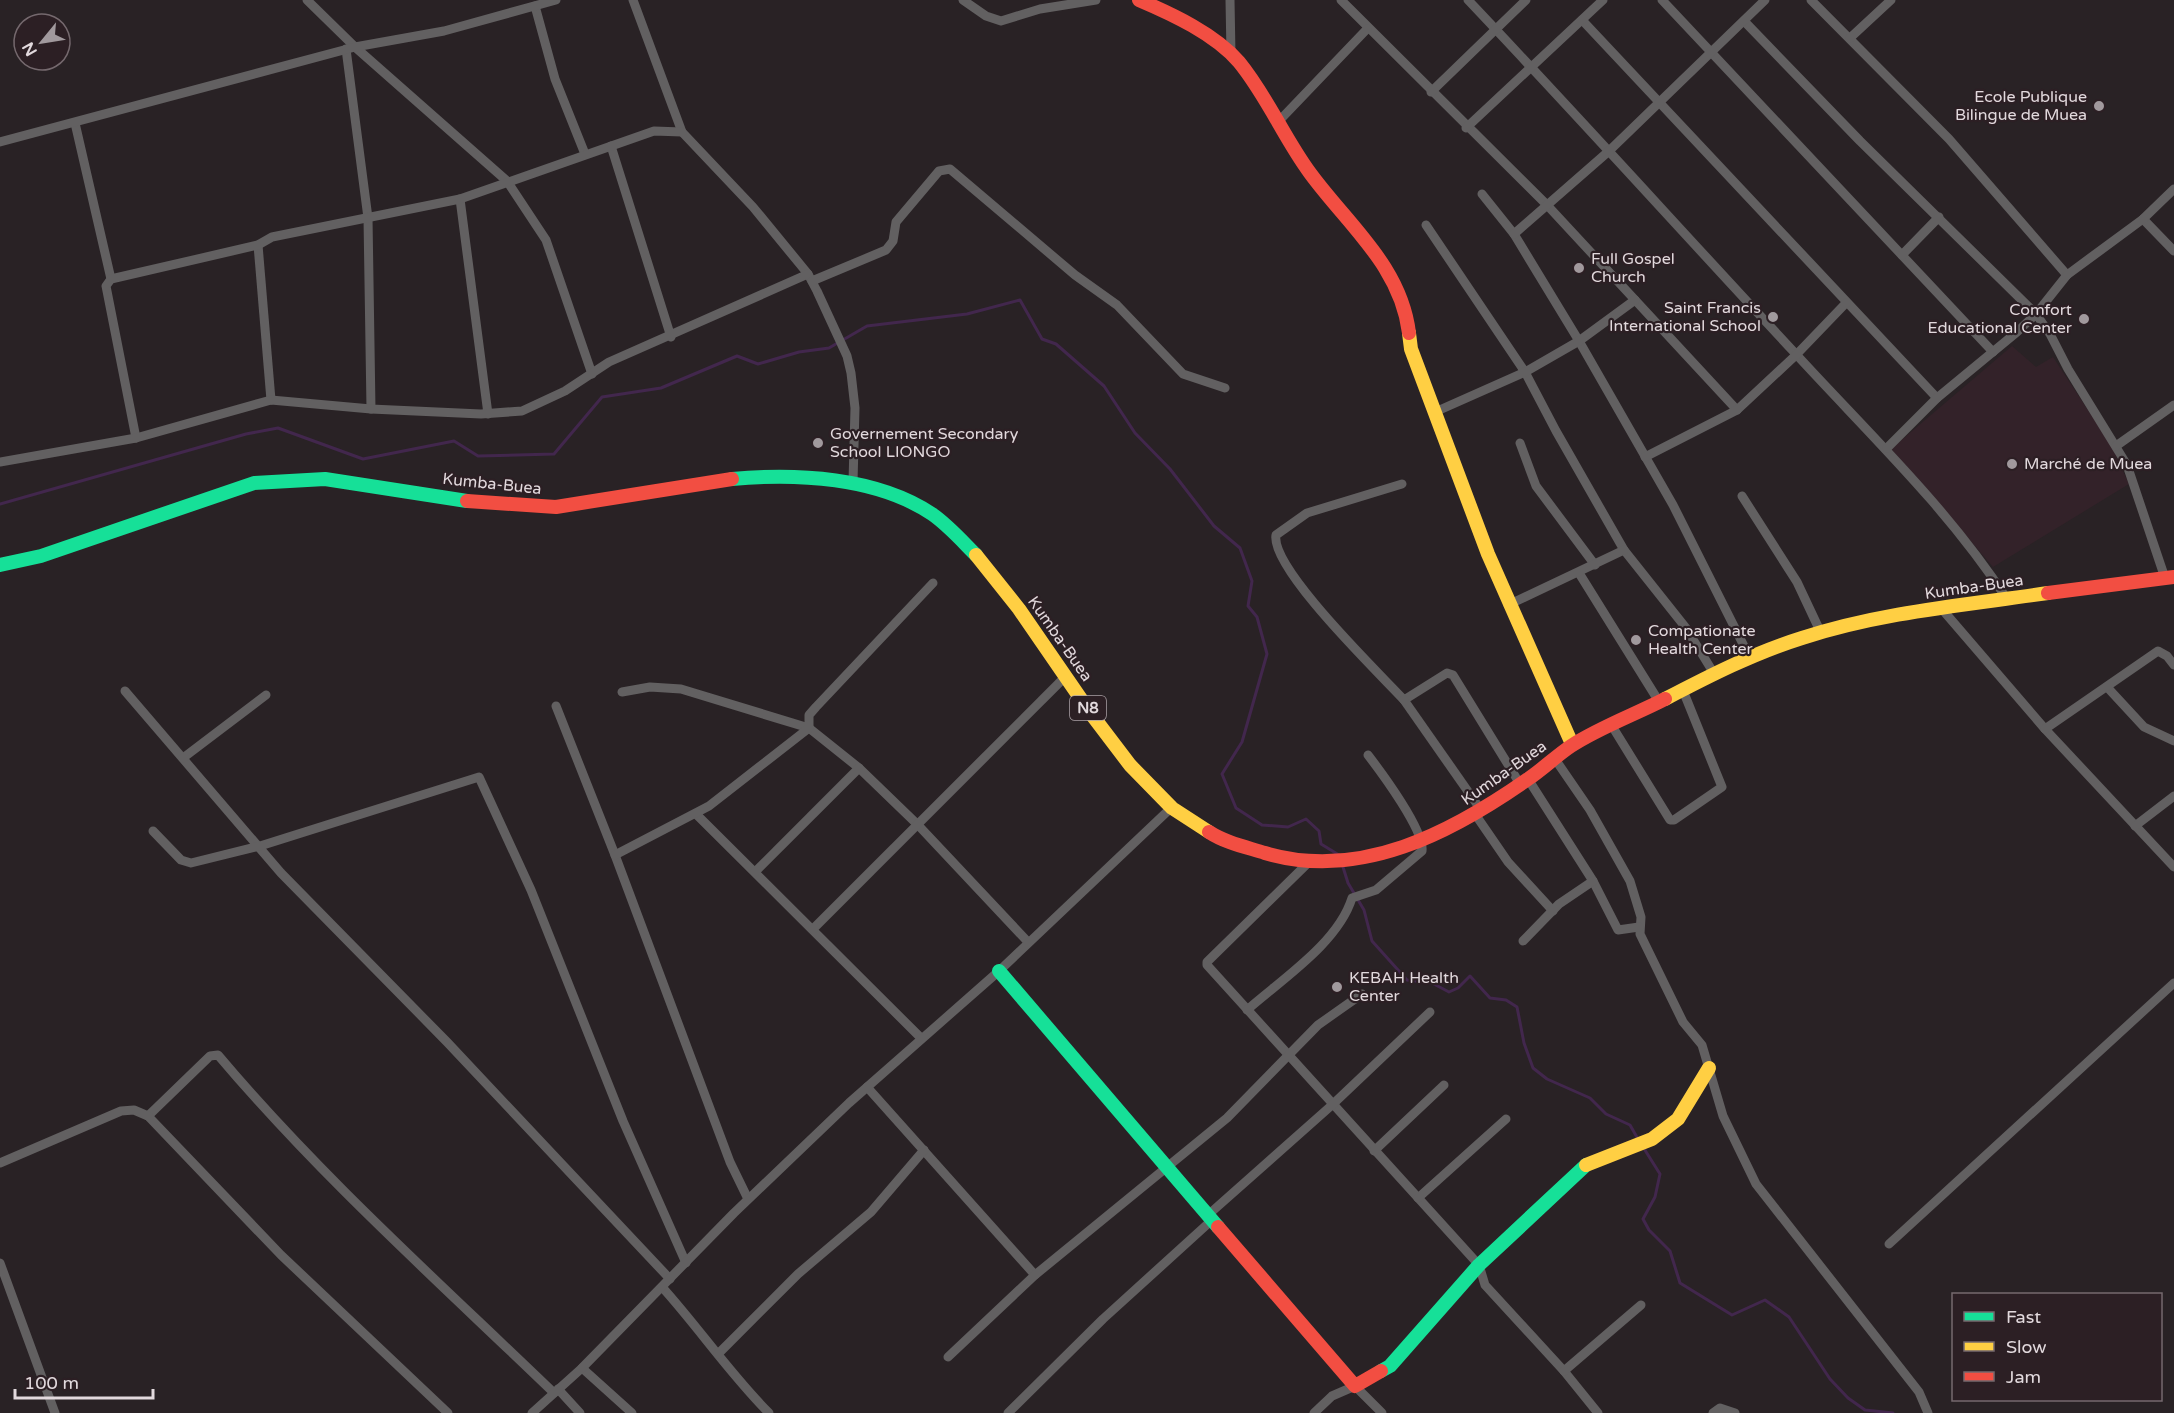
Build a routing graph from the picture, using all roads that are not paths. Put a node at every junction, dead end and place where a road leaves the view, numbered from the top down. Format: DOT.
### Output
graph roads {
  1 [pos="307,0"];
  2 [pos="556,0"];
  3 [pos="633,0"];
  4 [pos="963,0"];
  5 [pos="1096,0"];
  6 [pos="1139,0"];
  7 [pos="1230,0"];
  8 [pos="1341,0"];
  9 [pos="1468,0"];
  10 [pos="1526,0"];
  11 [pos="1603,0"];
  12 [pos="1662,0"];
  13 [pos="1765,0"];
  14 [pos="1811,0"];
  15 [pos="1891,0"];
  16 [pos="535,6"];
  17 [pos="1582,20"];
  18 [pos="1744,21"];
  19 [pos="1367,29"];
  20 [pos="1496,30"];
  21 [pos="1850,38"];
  22 [pos="350,48"];
  23 [pos="1712,53"];
  24 [pos="1231,54"];
  25 [pos="1531,68"];
  26 [pos="1431,92"];
  27 [pos="1661,102"];
  28 [pos="1278,122"];
  29 [pos="75,123"];
  30 [pos="1466,128"];
  31 [pos="682,132"];
  32 [pos="0,142"];
  33 [pos="610,146"];
  34 [pos="1609,151"];
  35 [pos="585,154"];
  36 [pos="507,181"];
  37 [pos="2174,189"];
  38 [pos="1482,194"];
  39 [pos="460,200"];
  40 [pos="1547,205"];
  41 [pos="1939,217"];
  42 [pos="368,218"];
  43 [pos="2143,219"];
  44 [pos="1426,225"];
  45 [pos="1514,234"];
  46 [pos="258,245"];
  47 [pos="2174,251"];
  48 [pos="1902,255"];
  49 [pos="2067,275"];
  50 [pos="810,278"];
  51 [pos="111,279"];
  52 [pos="1635,300"];
  53 [pos="1846,303"];
  54 [pos="2036,314"];
  55 [pos="671,337"];
  56 [pos="1579,341"];
  57 [pos="1993,352"];
  58 [pos="1797,355"];
  59 [pos="1525,372"];
  60 [pos="592,374"];
  61 [pos="1225,388"];
  62 [pos="1937,398"];
  63 [pos="271,400"];
  64 [pos="2174,405"];
  65 [pos="371,409"];
  66 [pos="1737,410"];
  67 [pos="1435,412"];
  68 [pos="488,414"];
  69 [pos="135,438"];
  70 [pos="1520,443"];
  71 [pos="2116,446"];
  72 [pos="1887,448"];
  73 [pos="1645,457"];
  74 [pos="0,462"];
  75 [pos="854,482"];
  76 [pos="1402,484"];
  77 [pos="1742,496"];
  78 [pos="1624,550"];
  79 [pos="0,565"];
  80 [pos="1595,565"];
  81 [pos="1579,573"];
  82 [pos="2169,578"];
  83 [pos="933,583"];
  84 [pos="2007,599"];
  85 [pos="1508,605"];
  86 [pos="1940,608"];
  87 [pos="1821,633"];
  88 [pos="1750,658"];
  89 [pos="2174,665"];
  90 [pos="1713,672"];
  91 [pos="1066,676"];
  92 [pos="2107,687"];
  93 [pos="1682,688"];
  94 [pos="125,691"];
  95 [pos="622,692"];
  96 [pos="266,695"];
  97 [pos="1404,700"];
  98 [pos="1658,700"];
  99 [pos="556,706"];
  100 [pos="1612,726"];
  101 [pos="809,728"];
  102 [pos="2045,729"];
  103 [pos="2174,741"];
  104 [pos="1572,744"];
  105 [pos="1368,755"];
  106 [pos="183,758"];
  107 [pos="1556,759"];
  108 [pos="859,768"];
  109 [pos="1524,782"];
  110 [pos="2174,796"];
  111 [pos="1172,807"];
  112 [pos="1478,812"];
  113 [pos="696,814"];
  114 [pos="918,825"];
  115 [pos="2134,826"];
  116 [pos="153,831"];
  117 [pos="1421,843"];
  118 [pos="260,846"];
  119 [pos="615,855"];
  120 [pos="1310,860"];
  121 [pos="2174,867"];
  122 [pos="755,872"];
  123 [pos="1593,881"];
  124 [pos="1553,911"];
  125 [pos="1639,927"];
  126 [pos="813,929"];
  127 [pos="1523,941"];
  128 [pos="1028,942"];
  129 [pos="999,970"];
  130 [pos="2174,982"];
  131 [pos="1362,994"];
  132 [pos="1247,1010"];
  133 [pos="1430,1012"];
  134 [pos="921,1038"];
  135 [pos="1288,1056"];
  136 [pos="1709,1068"];
  137 [pos="1444,1085"];
  138 [pos="867,1087"];
  139 [pos="1332,1105"];
  140 [pos="148,1116"];
  141 [pos="1506,1119"];
  142 [pos="924,1150"];
  143 [pos="1374,1151"];
  144 [pos="0,1163"];
  145 [pos="1168,1166"];
  146 [pos="1418,1198"];
  147 [pos="748,1199"];
  148 [pos="1210,1217"];
  149 [pos="1889,1244"];
  150 [pos="0,1263"];
  151 [pos="686,1263"];
  152 [pos="1479,1265"];
  153 [pos="1035,1275"];
  154 [pos="670,1279"];
  155 [pos="662,1287"];
  156 [pos="1641,1305"];
  157 [pos="718,1354"];
  158 [pos="948,1357"];
  159 [pos="582,1368"];
  160 [pos="1564,1371"];
  161 [pos="1355,1386"];
  162 [pos="556,1391"];
  163 [pos="54,1413"];
  164 [pos="448,1413"];
  165 [pos="532,1413"];
  166 [pos="580,1413"];
  167 [pos="632,1413"];
  168 [pos="769,1413"];
  169 [pos="1008,1413"];
  170 [pos="1314,1413"];
  171 [pos="1382,1413"];
  172 [pos="1598,1413"];
  173 [pos="1713,1413"];
  174 [pos="1735,1413"];
  175 [pos="1928,1413"];
  1 -- 22 [label="street"];
  2 -- 16 [label="street"];
  3 -- 31 [label="street"];
  4 -- 5 [label="street"];
  6 -- 24 [label="main road"];
  7 -- 24 [label="street"];
  8 -- 19 [label="street"];
  9 -- 20 [label="street"];
  10 -- 20 [label="street"];
  11 -- 17 [label="street"];
  12 -- 23 [label="street"];
  13 -- 18 [label="street"];
  14 -- 21 [label="street"];
  15 -- 21 [label="street"];
  16 -- 22 [label="street"];
  16 -- 35 [label="street"];
  17 -- 25 [label="street"];
  17 -- 27 [label="street"];
  18 -- 23 [label="street"];
  18 -- 41 [label="street"];
  19 -- 26 [label="street"];
  19 -- 28 [label="street"];
  20 -- 25 [label="street"];
  20 -- 26 [label="street"];
  21 -- 49 [label="street"];
  22 -- 29 [label="street"];
  22 -- 36 [label="street"];
  22 -- 42 [label="street"];
  23 -- 27 [label="street"];
  23 -- 48 [label="street"];
  24 -- 28 [label="main road"];
  25 -- 30 [label="street"];
  25 -- 34 [label="street"];
  26 -- 30 [label="street"];
  27 -- 34 [label="street"];
  27 -- 53 [label="street"];
  28 -- 67 [label="main road"];
  29 -- 32 [label="street"];
  29 -- 51 [label="street"];
  30 -- 40 [label="street"];
  31 -- 33 [label="street"];
  31 -- 50 [label="street"];
  33 -- 35 [label="street"];
  33 -- 55 [label="street"];
  34 -- 40 [label="street"];
  34 -- 58 [label="street"];
  35 -- 36 [label="street"];
  36 -- 39 [label="street"];
  36 -- 60 [label="street"];
  37 -- 43 [label="street"];
  38 -- 45 [label="street"];
  39 -- 42 [label="street"];
  39 -- 68 [label="street"];
  40 -- 45 [label="street"];
  40 -- 52 [label="street"];
  41 -- 48 [label="street"];
  41 -- 54 [label="street"];
  42 -- 46 [label="street"];
  42 -- 65 [label="street"];
  43 -- 47 [label="street"];
  43 -- 49 [label="street"];
  44 -- 59 [label="street"];
  45 -- 56 [label="street"];
  46 -- 51 [label="street"];
  46 -- 63 [label="street"];
  48 -- 57 [label="street"];
  49 -- 54 [label="street"];
  50 -- 55 [label="street"];
  50 -- 61 [label="street"];
  50 -- 75 [label="street"];
  51 -- 69 [label="street"];
  52 -- 56 [label="street"];
  52 -- 66 [label="street"];
  53 -- 58 [label="street"];
  53 -- 62 [label="street"];
  54 -- 57 [label="street"];
  54 -- 71 [label="street"];
  55 -- 60 [label="street"];
  56 -- 59 [label="street"];
  56 -- 73 [label="street"];
  57 -- 62 [label="street"];
  58 -- 66 [label="street"];
  58 -- 72 [label="street"];
  59 -- 67 [label="street"];
  59 -- 78 [label="street"];
  60 -- 68 [label="street"];
  62 -- 72 [label="street"];
  63 -- 65 [label="street"];
  63 -- 69 [label="street"];
  64 -- 71 [label="street"];
  65 -- 68 [label="street"];
  66 -- 73 [label="street"];
  67 -- 85 [label="main road"];
  69 -- 74 [label="street"];
  70 -- 80 [label="street"];
  71 -- 82 [label="street"];
  72 -- 84 [label="street"];
  73 -- 88 [label="street"];
  75 -- 79 [label="main road, Kumba-Buea / N8"];
  75 -- 91 [label="main road, Kumba-Buea / N8"];
  76 -- 97 [label="street"];
  77 -- 87 [label="street"];
  78 -- 80 [label="street"];
  78 -- 90 [label="street"];
  80 -- 81 [label="street"];
  81 -- 85 [label="street"];
  81 -- 98 [label="street"];
  82 -- 84 [label="main road, Kumba-Buea / N8"];
  83 -- 101 [label="street"];
  84 -- 86 [label="main road, Kumba-Buea / N8"];
  85 -- 104 [label="main road"];
  86 -- 87 [label="main road, Kumba-Buea / N8"];
  86 -- 102 [label="street"];
  87 -- 88 [label="main road, Kumba-Buea / N8"];
  88 -- 90 [label="main road, Kumba-Buea / N8"];
  89 -- 92 [label="street"];
  90 -- 93 [label="main road, Kumba-Buea / N8"];
  91 -- 111 [label="main road, Kumba-Buea / N8"];
  91 -- 114 [label="street"];
  92 -- 102 [label="street"];
  92 -- 103 [label="street"];
  93 -- 98 [label="main road, Kumba-Buea / N8"];
  93 -- 100 [label="street"];
  94 -- 106 [label="street"];
  95 -- 101 [label="street"];
  96 -- 106 [label="street"];
  97 -- 109 [label="street"];
  97 -- 112 [label="street"];
  98 -- 100 [label="main road, Kumba-Buea / N8"];
  99 -- 119 [label="street"];
  100 -- 104 [label="main road, Kumba-Buea / N8"];
  101 -- 108 [label="street"];
  101 -- 113 [label="street"];
  102 -- 115 [label="street"];
  104 -- 107 [label="main road, Kumba-Buea / N8"];
  105 -- 117 [label="street"];
  106 -- 118 [label="street"];
  107 -- 109 [label="main road, Kumba-Buea / N8"];
  107 -- 125 [label="street"];
  108 -- 114 [label="street"];
  108 -- 122 [label="street"];
  109 -- 112 [label="main road, Kumba-Buea / N8"];
  109 -- 123 [label="street"];
  110 -- 115 [label="street"];
  111 -- 120 [label="main road, Kumba-Buea / N8"];
  111 -- 128 [label="street"];
  112 -- 117 [label="main road, Kumba-Buea / N8"];
  112 -- 124 [label="street"];
  113 -- 119 [label="street"];
  113 -- 122 [label="street"];
  114 -- 126 [label="street"];
  114 -- 128 [label="street"];
  115 -- 121 [label="street"];
  116 -- 118 [label="street"];
  117 -- 120 [label="main road, Kumba-Buea / N8"];
  117 -- 132 [label="street"];
  118 -- 151 [label="street"];
  118 -- 154 [label="street"];
  119 -- 147 [label="street"];
  120 -- 132 [label="street"];
  122 -- 126 [label="street"];
  123 -- 124 [label="street"];
  123 -- 125 [label="street"];
  124 -- 127 [label="street"];
  125 -- 136 [label="street"];
  126 -- 134 [label="street"];
  128 -- 129 [label="street"];
  129 -- 134 [label="street"];
  129 -- 145 [label="main road"];
  130 -- 149 [label="street"];
  131 -- 135 [label="street"];
  132 -- 135 [label="street"];
  133 -- 139 [label="street"];
  134 -- 138 [label="street"];
  135 -- 139 [label="street"];
  135 -- 145 [label="street"];
  136 -- 152 [label="main road"];
  136 -- 175 [label="street"];
  137 -- 143 [label="street"];
  138 -- 142 [label="street"];
  138 -- 147 [label="street"];
  139 -- 143 [label="street"];
  139 -- 148 [label="street"];
  140 -- 144 [label="street"];
  140 -- 162 [label="street"];
  140 -- 164 [label="street"];
  141 -- 146 [label="street"];
  142 -- 153 [label="street"];
  142 -- 157 [label="street"];
  143 -- 146 [label="street"];
  145 -- 148 [label="main road"];
  145 -- 153 [label="street"];
  146 -- 152 [label="street"];
  147 -- 151 [label="street"];
  148 -- 161 [label="main road"];
  148 -- 169 [label="street"];
  150 -- 163 [label="street"];
  151 -- 154 [label="street"];
  152 -- 160 [label="street"];
  152 -- 161 [label="main road"];
  153 -- 158 [label="street"];
  154 -- 155 [label="street"];
  155 -- 157 [label="street"];
  155 -- 159 [label="street"];
  156 -- 160 [label="street"];
  157 -- 168 [label="street"];
  159 -- 162 [label="street"];
  159 -- 167 [label="street"];
  160 -- 172 [label="street"];
  161 -- 170 [label="street"];
  161 -- 171 [label="street"];
  162 -- 165 [label="street"];
  162 -- 166 [label="street"];
  173 -- 174 [label="street"];
}
